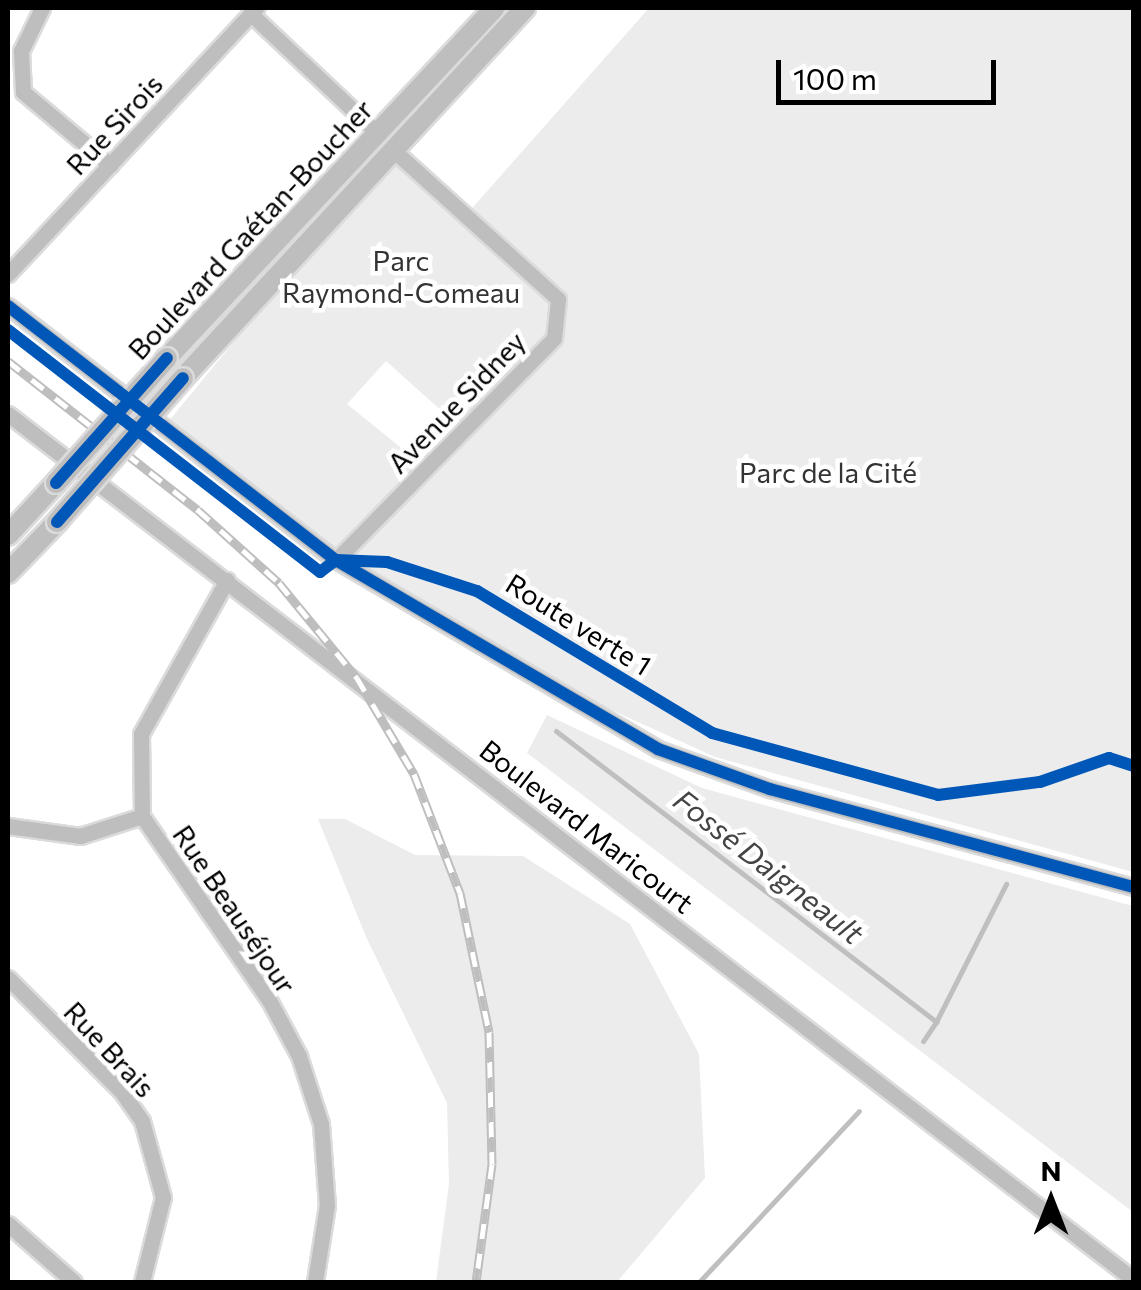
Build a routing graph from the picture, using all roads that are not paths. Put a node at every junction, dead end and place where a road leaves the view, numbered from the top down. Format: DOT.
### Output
graph roads {
  1 [pos="42,8"];
  2 [pos="494,8"];
  3 [pos="525,8"];
  4 [pos="254,11"];
  5 [pos="376,132"];
  6 [pos="392,149"];
  7 [pos="110,166"];
  8 [pos="8,274"];
  9 [pos="8,306"];
  10 [pos="8,414"];
  11 [pos="8,534"];
  12 [pos="336,560"];
  13 [pos="8,573"];
  14 [pos="227,580"];
  15 [pos="142,816"];
  16 [pos="8,826"];
  17 [pos="1134,887"];
  18 [pos="8,978"];
  19 [pos="8,1224"];
  20 [pos="1134,1280"];
  21 [pos="74,1282"];
  22 [pos="142,1282"];
  23 [pos="315,1282"];
  1 -- 7 [label="street"];
  2 -- 5 [label="main road, Boulevard Gaétan-Boucher"];
  3 -- 6 [label="main road, Boulevard Gaétan-Boucher"];
  4 -- 5 [label="street"];
  4 -- 7 [label="street, Rue Sirois"];
  5 -- 11 [label="main road, Boulevard Gaétan-Boucher, bridge"];
  6 -- 12 [label="street, Avenue Sidney"];
  6 -- 13 [label="main road, Boulevard Gaétan-Boucher, bridge"];
  7 -- 8 [label="street, Rue Sirois"];
  9 -- 12 [label="street"];
  10 -- 14 [label="street, Boulevard Maricourt"];
  12 -- 17 [label="street"];
  14 -- 15 [label="street, Rue Beauséjour"];
  14 -- 20 [label="street, Boulevard Maricourt"];
  15 -- 16 [label="street"];
  15 -- 23 [label="street, Rue Beauséjour"];
  18 -- 22 [label="street, Rue Brais"];
  19 -- 21 [label="street"];
}
